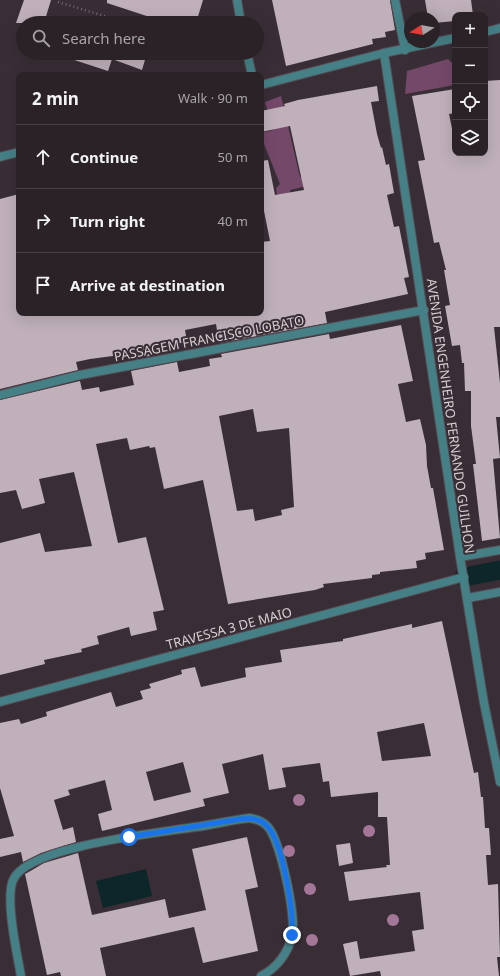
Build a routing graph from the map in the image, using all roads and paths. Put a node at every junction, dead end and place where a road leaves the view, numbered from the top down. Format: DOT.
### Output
graph roads {
  1 [pos="237,0"];
  2 [pos="395,0"];
  3 [pos="58,2"];
  4 [pos="105,16"];
  5 [pos="240,16"];
  6 [pos="500,28"];
  7 [pos="488,31"];
  8 [pos="452,39"];
  9 [pos="405,50"];
  10 [pos="384,53"];
  11 [pos="249,60"];
  12 [pos="251,72"];
  13 [pos="264,84"];
  14 [pos="16,153"];
  15 [pos="0,157"];
  16 [pos="424,310"];
  17 [pos="0,395"];
  18 [pos="500,550"];
  19 [pos="460,557"];
  20 [pos="464,578"];
  21 [pos="500,592"];
  22 [pos="468,598"];
  23 [pos="0,702"];
  24 [pos="500,782"];
  25 [pos="21,976"];
  26 [pos="261,976"];
  1 -- 5 [label="street"];
  2 -- 9 [label="street"];
  3 -- 4 [label="path"];
  6 -- 7 [label="street"];
  8 -- 9 [label="street"];
  9 -- 10 [label="street"];
  10 -- 13 [label="street"];
  10 -- 16 [label="street, AVENIDA ENGENHEIRO FERNANDO GUILHON"];
  11 -- 12 [label="street"];
  14 -- 15 [label="street"];
  16 -- 17 [label="street, PASSAGEM FRANCISCO LOBATO"];
  16 -- 19 [label="street, AVENIDA ENGENHEIRO FERNANDO GUILHON"];
  18 -- 19 [label="street"];
  19 -- 20 [label="street, AVENIDA ENGENHEIRO FERNANDO GUILHON"];
  20 -- 22 [label="street, AVENIDA ENGENHEIRO FERNANDO GUILHON"];
  20 -- 23 [label="street, TRAVESSA 3 DE MAIO"];
  21 -- 22 [label="street"];
  22 -- 24 [label="street, AVENIDA ENGENHEIRO FERNANDO GUILHON"];
  25 -- 26 [label="street"];
}
